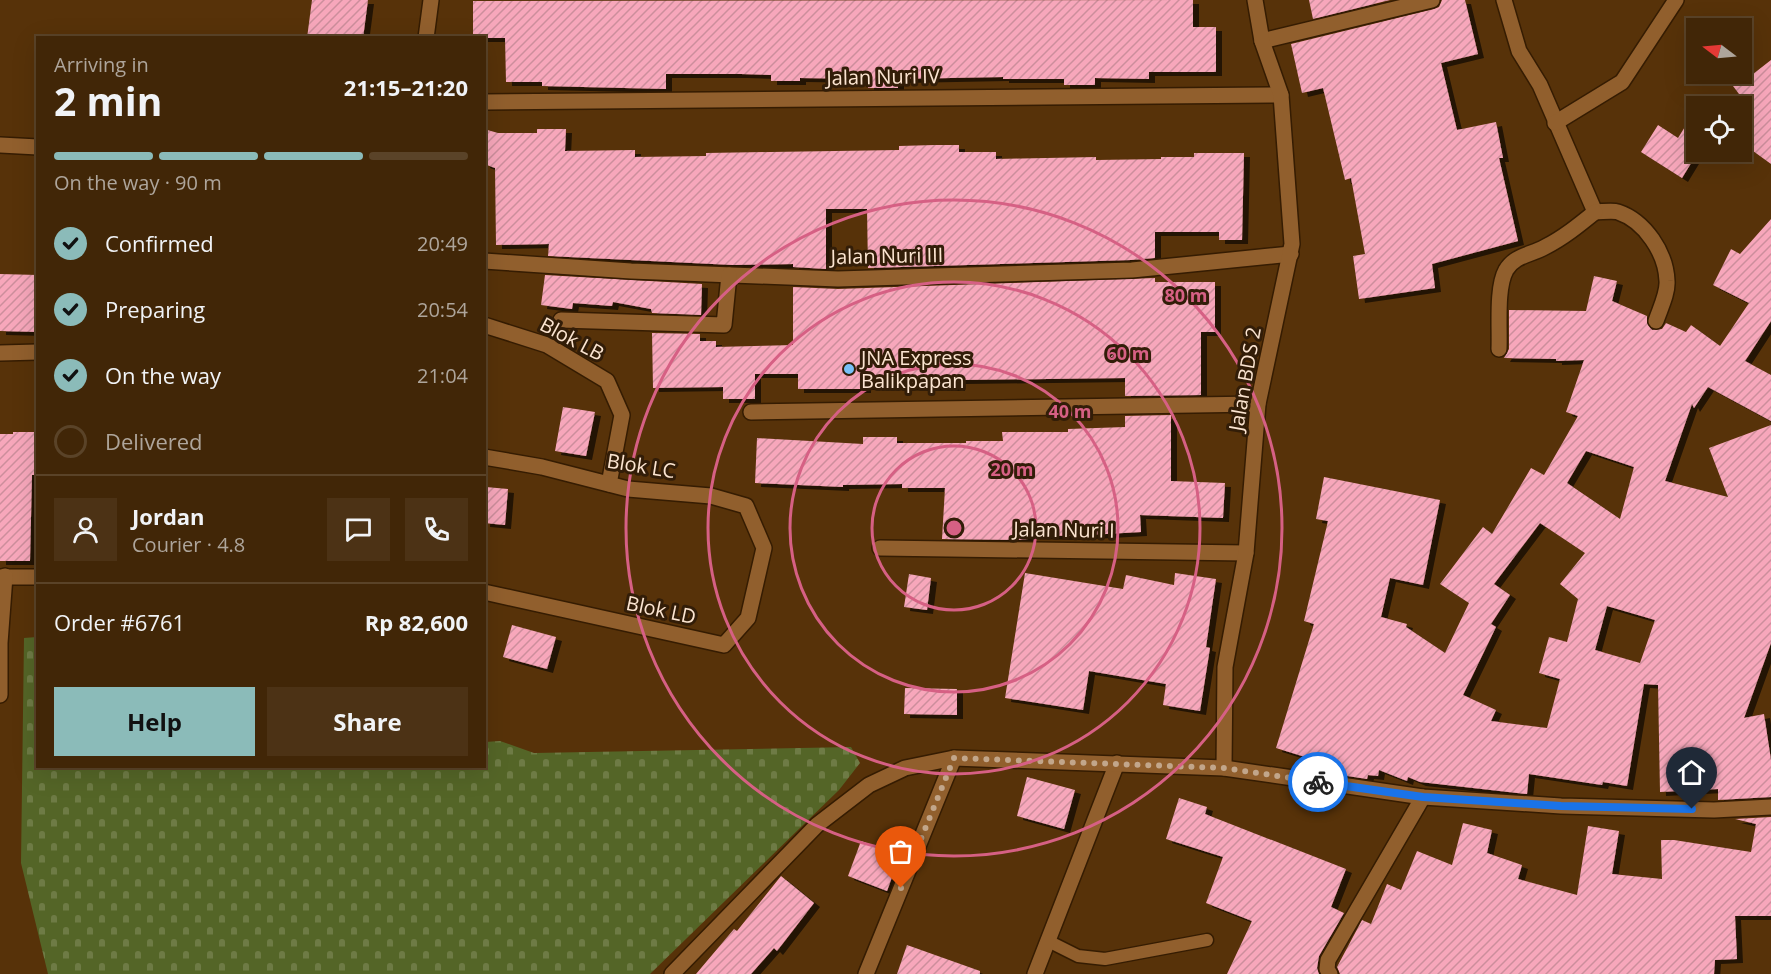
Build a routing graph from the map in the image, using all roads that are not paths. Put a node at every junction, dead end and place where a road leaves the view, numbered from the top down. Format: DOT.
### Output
graph roads {
  1 [pos="432,0"];
  2 [pos="1255,0"];
  3 [pos="1432,0"];
  4 [pos="1504,0"];
  5 [pos="1676,0"];
  6 [pos="426,36"];
  7 [pos="1262,41"];
  8 [pos="1281,95"];
  9 [pos="486,102"];
  10 [pos="1555,123"];
  11 [pos="0,145"];
  12 [pos="36,147"];
  13 [pos="1595,212"];
  14 [pos="1291,254"];
  15 [pos="486,261"];
  16 [pos="729,274"];
  17 [pos="561,320"];
  18 [pos="1656,321"];
  19 [pos="486,326"];
  20 [pos="1499,349"];
  21 [pos="36,352"];
  22 [pos="0,353"];
  23 [pos="1258,404"];
  24 [pos="752,412"];
  25 [pos="486,457"];
  26 [pos="609,484"];
  27 [pos="764,548"];
  28 [pos="880,548"];
  29 [pos="1246,553"];
  30 [pos="3,576"];
  31 [pos="36,577"];
  32 [pos="486,592"];
  33 [pos="0,696"];
  34 [pos="954,758"];
  35 [pos="1117,763"];
  36 [pos="1224,768"];
  37 [pos="1423,797"];
  38 [pos="1771,807"];
  39 [pos="1207,940"];
  40 [pos="1048,941"];
  41 [pos="672,974"];
  42 [pos="866,974"];
  43 [pos="1035,974"];
  44 [pos="1330,974"];
  1 -- 6 [label="street"];
  2 -- 7 [label="street, Jalan BDS 2"];
  3 -- 7 [label="street"];
  4 -- 10 [label="street"];
  5 -- 10 [label="street"];
  7 -- 8 [label="street, Jalan BDS 2"];
  8 -- 9 [label="street, Jalan Nuri IV"];
  8 -- 14 [label="street, Jalan BDS 2"];
  10 -- 13 [label="street"];
  11 -- 12 [label="street"];
  13 -- 18 [label="street"];
  13 -- 20 [label="street"];
  14 -- 16 [label="street, Jalan Nuri III"];
  14 -- 23 [label="street, Jalan BDS 2"];
  15 -- 16 [label="street, Jalan Nuri III"];
  16 -- 17 [label="street"];
  19 -- 26 [label="street, Blok LB"];
  21 -- 22 [label="street"];
  23 -- 24 [label="street"];
  23 -- 29 [label="street, Jalan BDS 2"];
  25 -- 26 [label="street, Blok LC"];
  26 -- 27 [label="street, Blok LC"];
  27 -- 32 [label="street, Blok LD"];
  28 -- 29 [label="street, Jalan Nuri I"];
  29 -- 36 [label="street, Jalan BDS 2"];
  30 -- 31 [label="street"];
  30 -- 33 [label="street"];
  34 -- 35 [label="street"];
  34 -- 41 [label="street"];
  34 -- 42 [label="street"];
  35 -- 36 [label="street"];
  35 -- 40 [label="street"];
  36 -- 37 [label="street"];
  37 -- 38 [label="street"];
  37 -- 44 [label="street"];
  39 -- 40 [label="lane"];
  40 -- 43 [label="street"];
}
